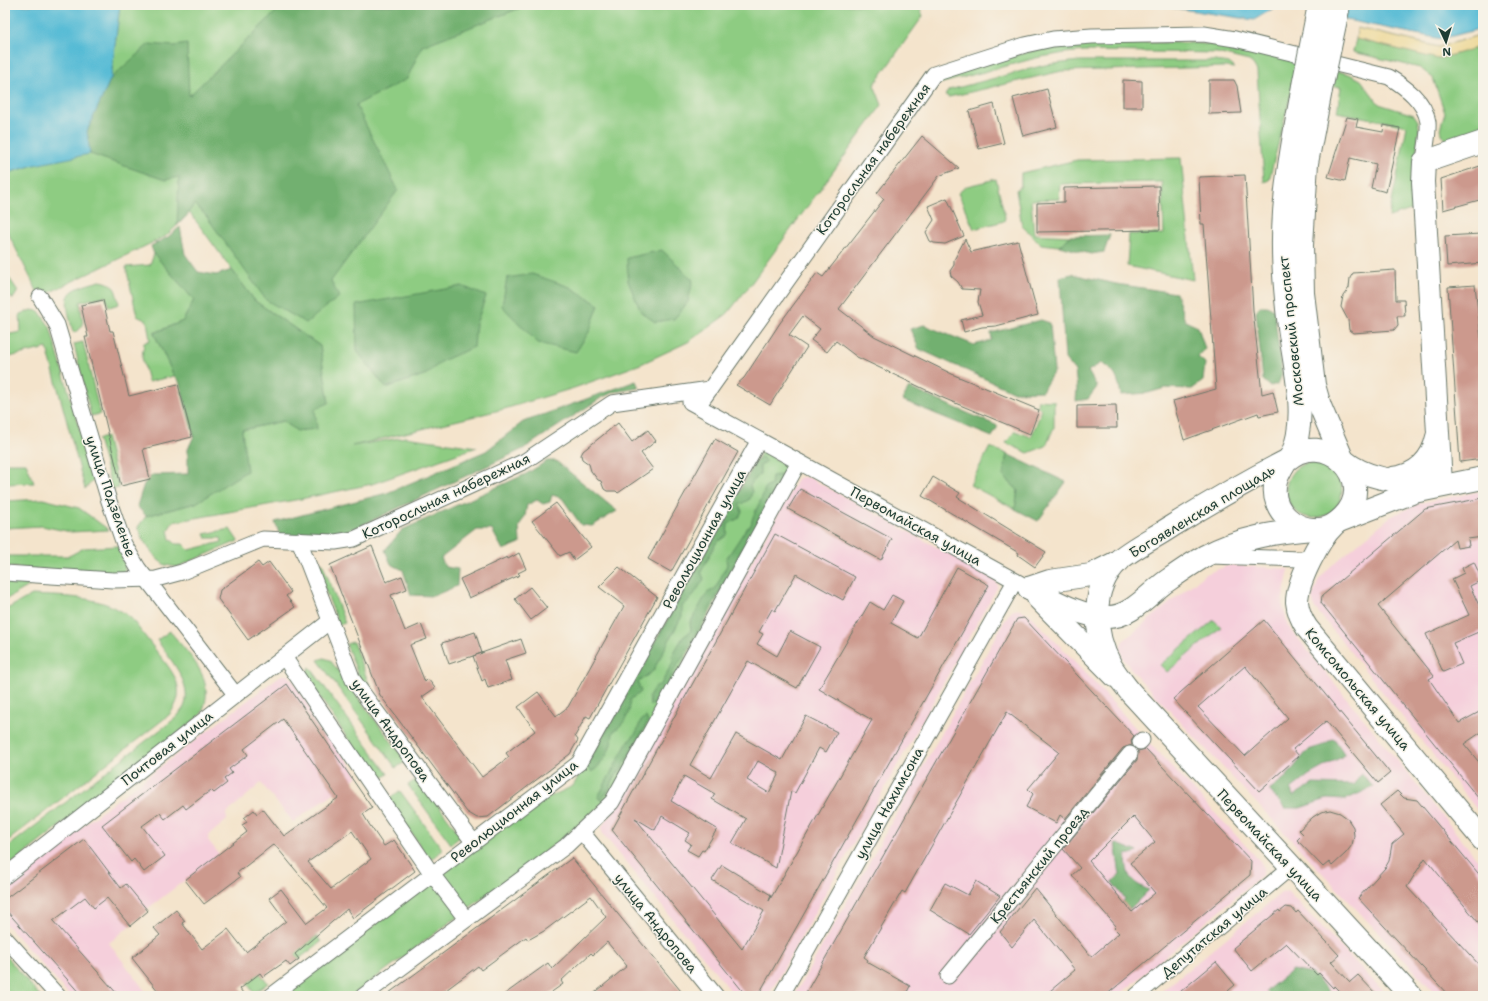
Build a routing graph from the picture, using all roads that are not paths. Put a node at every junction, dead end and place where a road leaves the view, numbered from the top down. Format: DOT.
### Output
graph roads {
  1 [pos="1319,5"];
  2 [pos="1339,5"];
  3 [pos="1312,88"];
  4 [pos="1483,142"];
  5 [pos="1424,162"];
  6 [pos="40,297"];
  7 [pos="710,389"];
  8 [pos="675,394"];
  9 [pos="698,406"];
  10 [pos="1438,425"];
  11 [pos="759,440"];
  12 [pos="1288,458"];
  13 [pos="1342,460"];
  14 [pos="799,462"];
  15 [pos="1377,478"];
  16 [pos="1483,478"];
  17 [pos="1435,485"];
  18 [pos="1336,523"];
  19 [pos="1313,529"];
  20 [pos="299,540"];
  21 [pos="1205,556"];
  22 [pos="1313,558"];
  23 [pos="1119,561"];
  24 [pos="5,573"];
  25 [pos="147,580"];
  26 [pos="1022,584"];
  27 [pos="1097,617"];
  28 [pos="330,621"];
  29 [pos="284,657"];
  30 [pos="1131,693"];
  31 [pos="235,694"];
  32 [pos="1130,754"];
  33 [pos="581,831"];
  34 [pos="1483,840"];
  35 [pos="474,843"];
  36 [pos="1291,867"];
  37 [pos="432,874"];
  38 [pos="5,876"];
  39 [pos="466,919"];
  40 [pos="5,938"];
  41 [pos="948,976"];
  42 [pos="58,996"];
  43 [pos="271,996"];
  44 [pos="363,996"];
  45 [pos="716,996"];
  46 [pos="781,996"];
  47 [pos="1136,996"];
  48 [pos="1411,996"];
  1 -- 3 [label="main road, bridge"];
  2 -- 3 [label="main road, bridge"];
  3 -- 12 [label="main road, Московский проспект"];
  3 -- 13 [label="main road, Московский проспект"];
  4 -- 5 [label="main road"];
  5 -- 7 [label="street, Которосльная набережная"];
  5 -- 10 [label="main road"];
  6 -- 25 [label="street, улица Подзеленье"];
  7 -- 8 [label="street, Которосльная набережная"];
  7 -- 9 [label="street, Которосльная набережная"];
  8 -- 9 [label="street, Первомайская улица"];
  8 -- 20 [label="street, Которосльная набережная"];
  9 -- 11 [label="street, Первомайская улица"];
  10 -- 15 [label="main road"];
  10 -- 17 [label="main road"];
  11 -- 14 [label="street, Первомайская улица"];
  11 -- 35 [label="street, Революционная улица"];
  12 -- 13 [label="main road, Богоявленская площадь"];
  12 -- 19 [label="main road, Богоявленская площадь"];
  12 -- 23 [label="main road, Богоявленская площадь"];
  13 -- 15 [label="main road, Богоявленская площадь"];
  13 -- 18 [label="main road"];
  14 -- 26 [label="street, Первомайская улица"];
  14 -- 33 [label="street"];
  15 -- 17 [label="main road"];
  16 -- 17 [label="main road"];
  17 -- 18 [label="main road, Богоявленская площадь"];
  18 -- 19 [label="main road, Богоявленская площадь"];
  18 -- 22 [label="main road, Комсомольская улица"];
  19 -- 21 [label="main road, Богоявленская площадь"];
  20 -- 25 [label="street, Которосльная набережная"];
  20 -- 28 [label="street, улица Андропова"];
  21 -- 22 [label="street"];
  21 -- 27 [label="main road, Богоявленская площадь"];
  22 -- 34 [label="main road, Комсомольская улица"];
  23 -- 26 [label="main road, Богоявленская площадь"];
  23 -- 27 [label="main road, Богоявленская площадь"];
  24 -- 25 [label="street, Которосльная набережная"];
  25 -- 31 [label="street, улица Подзеленье"];
  26 -- 27 [label="main road, Богоявленская площадь"];
  26 -- 30 [label="main road, Первомайская улица"];
  26 -- 46 [label="street, улица Нахимсона"];
  27 -- 30 [label="main road, Первомайская улица"];
  28 -- 29 [label="street, Почтовая улица"];
  28 -- 35 [label="street, улица Андропова"];
  29 -- 31 [label="street, Почтовая улица"];
  29 -- 37 [label="street"];
  30 -- 36 [label="main road, Первомайская улица"];
  31 -- 38 [label="street, Почтовая улица"];
  32 -- 41 [label="street, Крестьянский проезд"];
  33 -- 39 [label="street"];
  33 -- 45 [label="street, улица Андропова"];
  35 -- 37 [label="street, Революционная улица"];
  36 -- 47 [label="street, Депутатская улица"];
  36 -- 48 [label="main road, Первомайская улица"];
  37 -- 39 [label="street"];
  37 -- 43 [label="street, Революционная улица"];
  39 -- 44 [label="street"];
  40 -- 42 [label="street"];
}
